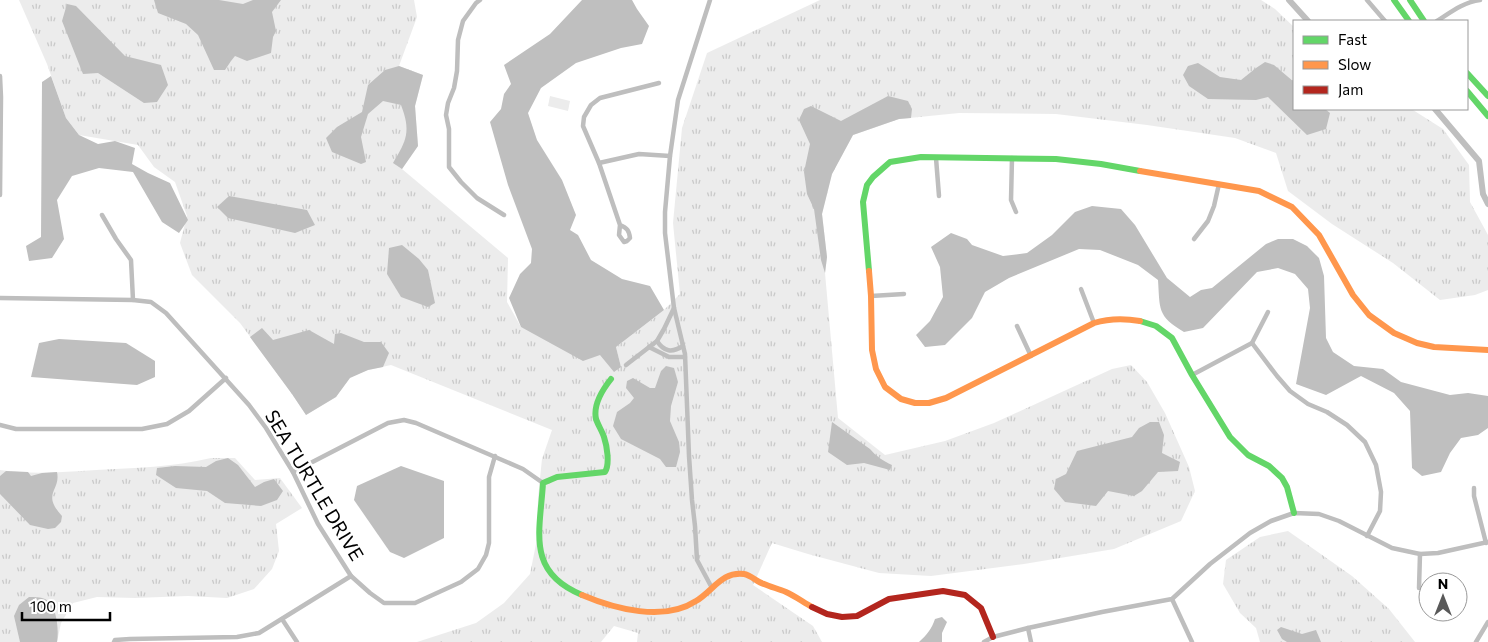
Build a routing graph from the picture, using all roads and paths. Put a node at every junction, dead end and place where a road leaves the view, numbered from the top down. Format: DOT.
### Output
graph roads {
  1 [pos="480,0"];
  2 [pos="710,0"];
  3 [pos="1367,0"];
  4 [pos="1394,0"];
  5 [pos="1410,0"];
  6 [pos="1480,0"];
  7 [pos="1384,20"];
  8 [pos="1408,20"];
  9 [pos="1423,20"];
  10 [pos="1438,20"];
  11 [pos="1468,74"];
  12 [pos="0,76"];
  13 [pos="659,83"];
  14 [pos="1468,92"];
  15 [pos="1488,96"];
  16 [pos="1488,116"];
  17 [pos="0,144"];
  18 [pos="670,156"];
  19 [pos="936,158"];
  20 [pos="1012,158"];
  21 [pos="599,163"];
  22 [pos="1219,184"];
  23 [pos="0,195"];
  24 [pos="939,196"];
  25 [pos="1016,212"];
  26 [pos="102,214"];
  27 [pos="504,215"];
  28 [pos="620,224"];
  29 [pos="1194,239"];
  30 [pos="1081,289"];
  31 [pos="904,294"];
  32 [pos="871,296"];
  33 [pos="0,298"];
  34 [pos="133,300"];
  35 [pos="674,308"];
  36 [pos="1268,312"];
  37 [pos="1094,323"];
  38 [pos="1017,326"];
  39 [pos="657,341"];
  40 [pos="1252,343"];
  41 [pos="683,346"];
  42 [pos="649,348"];
  43 [pos="1488,350"];
  44 [pos="1032,356"];
  45 [pos="685,357"];
  46 [pos="626,365"];
  47 [pos="1192,375"];
  48 [pos="226,378"];
  49 [pos="611,379"];
  50 [pos="0,425"];
  51 [pos="495,456"];
  52 [pos="293,472"];
  53 [pos="542,483"];
  54 [pos="1474,488"];
  55 [pos="1294,513"];
  56 [pos="1367,536"];
  57 [pos="1487,543"];
  58 [pos="1420,554"];
  59 [pos="1419,572"];
  60 [pos="350,576"];
  61 [pos="712,588"];
  62 [pos="1172,599"];
  63 [pos="282,619"];
  64 [pos="1488,622"];
  65 [pos="1028,628"];
  66 [pos="993,637"];
  67 [pos="209,640"];
  68 [pos="114,642"];
  69 [pos="297,642"];
  70 [pos="984,642"];
  71 [pos="1031,642"];
  72 [pos="1192,642"];
  73 [pos="1476,642"];
  1 -- 27 [label="street"];
  2 -- 18 [label="street"];
  3 -- 7 [label="street"];
  4 -- 8 [label="street"];
  5 -- 9 [label="street"];
  6 -- 10 [label="street"];
  11 -- 15 [label="street"];
  12 -- 17 [label="street"];
  13 -- 21 [label="street"];
  14 -- 16 [label="street"];
  17 -- 23 [label="street"];
  18 -- 21 [label="street"];
  18 -- 35 [label="street"];
  19 -- 20 [label="street"];
  19 -- 24 [label="street"];
  19 -- 32 [label="street"];
  20 -- 22 [label="street"];
  20 -- 25 [label="street"];
  21 -- 28 [label="street"];
  22 -- 29 [label="street"];
  22 -- 43 [label="street"];
  26 -- 34 [label="street"];
  30 -- 37 [label="street"];
  31 -- 32 [label="street"];
  32 -- 44 [label="street"];
  33 -- 34 [label="street, SEA TURTLE DRIVE"];
  34 -- 48 [label="street, SEA TURTLE DRIVE"];
  35 -- 39 [label="street"];
  35 -- 41 [label="street"];
  36 -- 40 [label="street"];
  37 -- 44 [label="street"];
  37 -- 47 [label="street"];
  38 -- 44 [label="street"];
  39 -- 41 [label="street"];
  39 -- 42 [label="street"];
  40 -- 47 [label="street"];
  40 -- 56 [label="street"];
  41 -- 45 [label="street"];
  42 -- 45 [label="street"];
  42 -- 46 [label="street"];
  45 -- 61 [label="street"];
  47 -- 55 [label="street"];
  48 -- 50 [label="street"];
  48 -- 52 [label="street, SEA TURTLE DRIVE"];
  49 -- 53 [label="street"];
  51 -- 52 [label="street"];
  51 -- 53 [label="street"];
  51 -- 60 [label="street, SEA TURTLE DRIVE"];
  52 -- 60 [label="street, SEA TURTLE DRIVE"];
  53 -- 61 [label="street"];
  54 -- 57 [label="street"];
  55 -- 56 [label="street"];
  55 -- 62 [label="street"];
  56 -- 58 [label="street"];
  57 -- 58 [label="street"];
  58 -- 59 [label="street"];
  60 -- 63 [label="street"];
  61 -- 66 [label="street"];
  62 -- 65 [label="street"];
  62 -- 72 [label="street"];
  63 -- 67 [label="street"];
  63 -- 69 [label="street"];
  64 -- 73 [label="street"];
  65 -- 66 [label="street"];
  65 -- 71 [label="street"];
  66 -- 70 [label="street"];
  67 -- 68 [label="street"];
}
